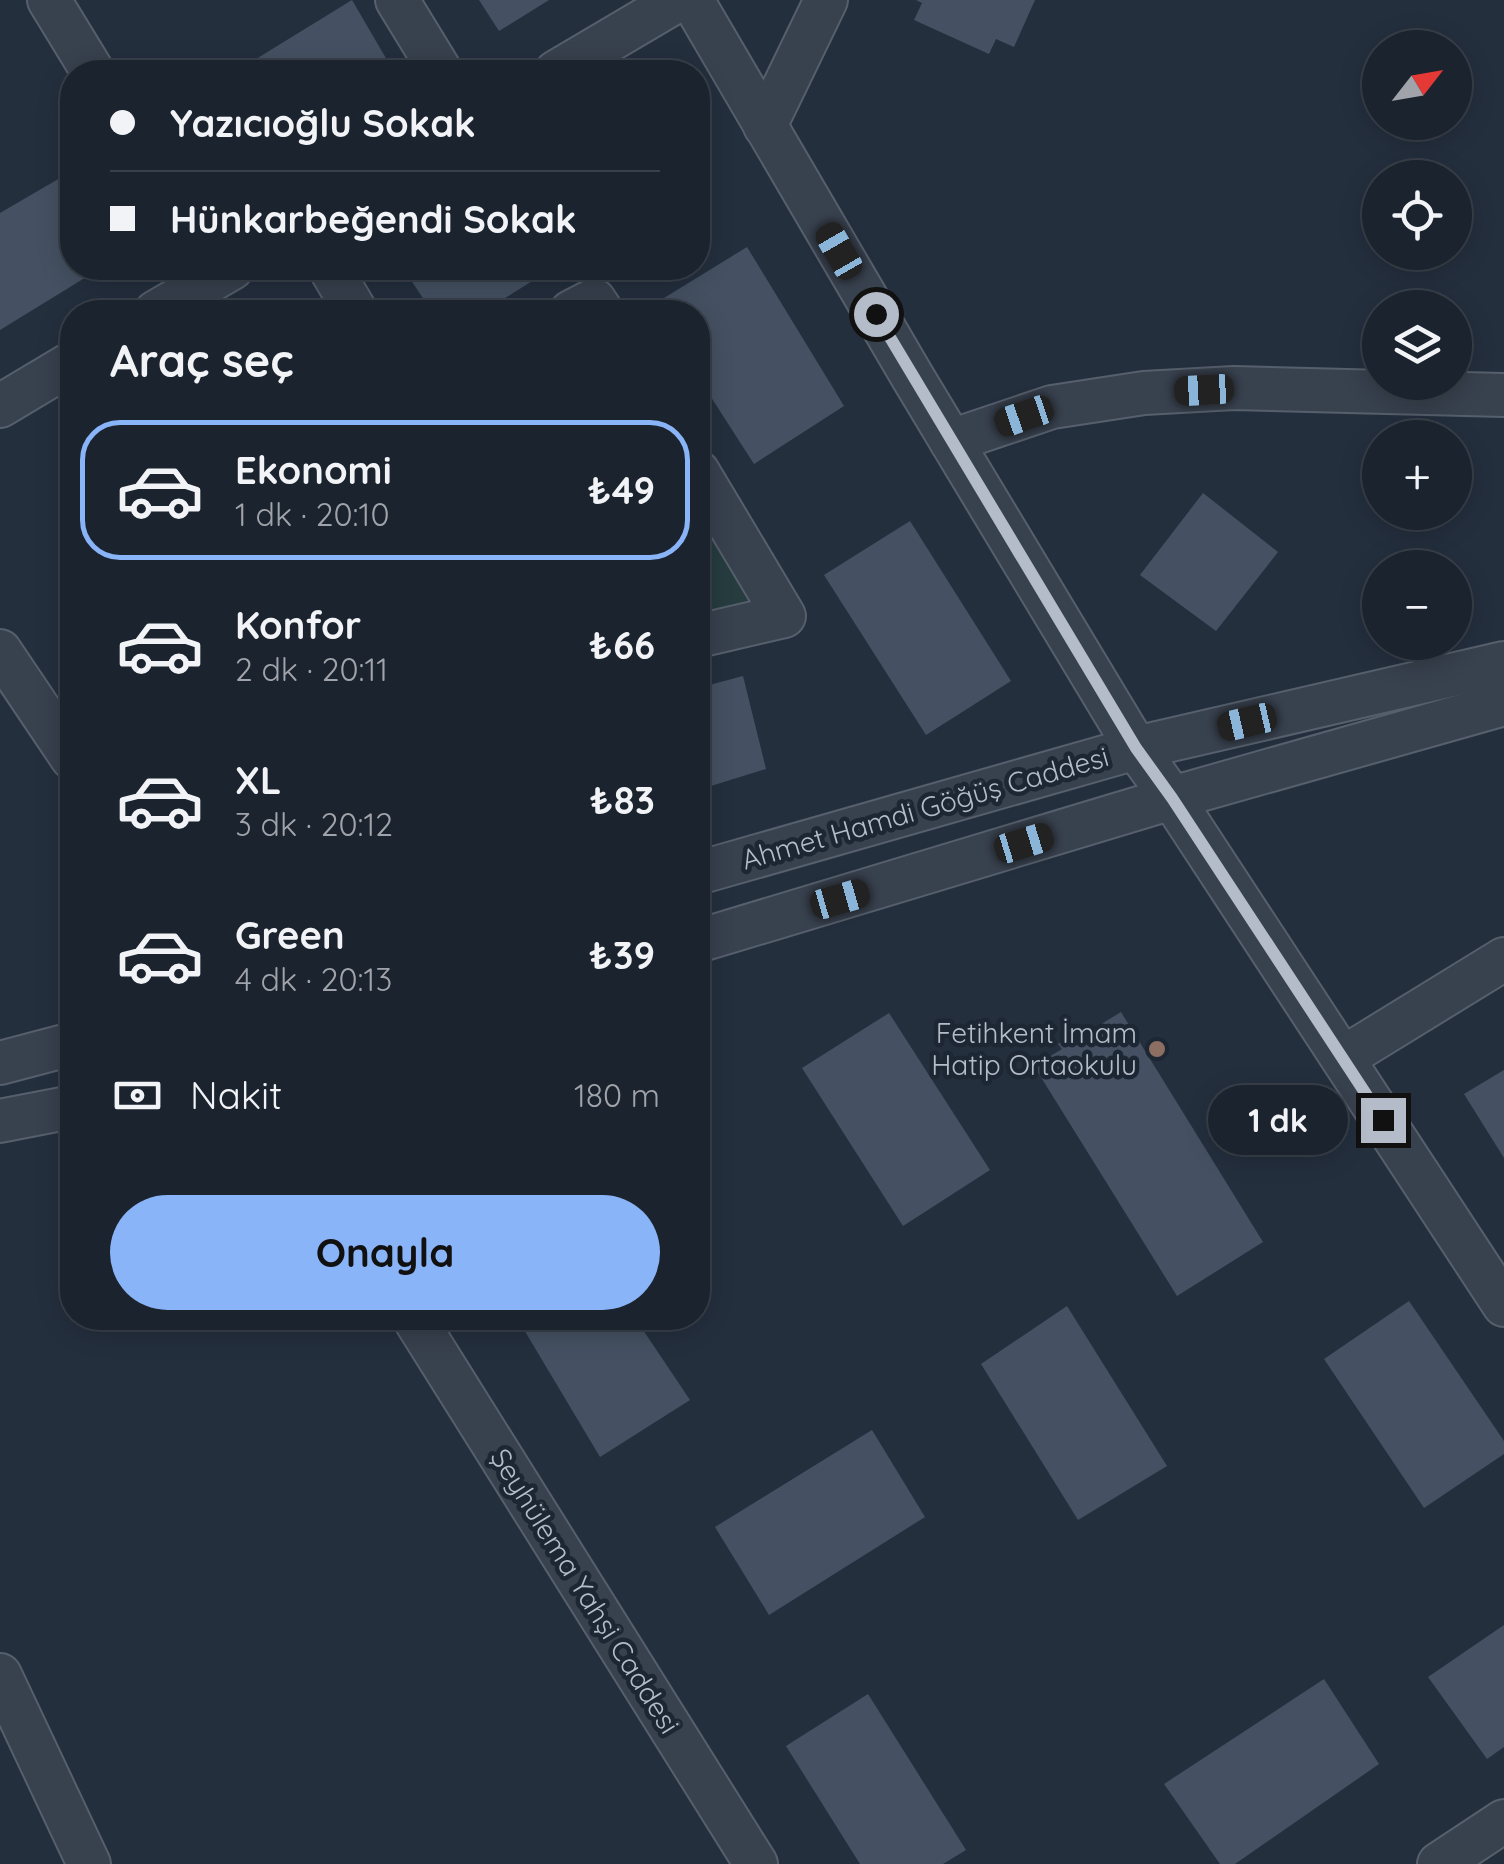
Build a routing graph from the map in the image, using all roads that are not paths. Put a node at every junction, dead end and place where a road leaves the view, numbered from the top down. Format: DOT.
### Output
graph roads {
  1 [pos="49,0"];
  2 [pos="397,0"];
  3 [pos="678,0"];
  4 [pos="692,0"];
  5 [pos="826,0"];
  6 [pos="85,60"];
  7 [pos="434,60"];
  8 [pos="576,60"];
  9 [pos="766,126"];
  10 [pos="205,280"];
  11 [pos="174,300"];
  12 [pos="60,379"];
  13 [pos="1504,395"];
  14 [pos="0,406"];
  15 [pos="952,441"];
  16 [pos="710,492"];
  17 [pos="710,633"];
  18 [pos="0,650"];
  19 [pos="1504,663"];
  20 [pos="1504,704"];
  21 [pos="60,740"];
  22 [pos="1136,748"];
  23 [pos="1172,798"];
  24 [pos="710,870"];
  25 [pos="710,937"];
  26 [pos="1504,959"];
  27 [pos="60,1047"];
  28 [pos="1343,1058"];
  29 [pos="0,1063"];
  30 [pos="60,1109"];
  31 [pos="0,1121"];
  32 [pos="1504,1305"];
  33 [pos="422,1330"];
  34 [pos="0,1675"];
  35 [pos="1504,1821"];
  36 [pos="89,1864"];
  37 [pos="756,1864"];
  38 [pos="1440,1864"];
  1 -- 6 [label="street"];
  2 -- 7 [label="street"];
  3 -- 8 [label="street"];
  4 -- 9 [label="street"];
  5 -- 9 [label="street"];
  9 -- 15 [label="street"];
  10 -- 11 [label="street"];
  12 -- 14 [label="street"];
  13 -- 15 [label="street"];
  15 -- 22 [label="street"];
  16 -- 17 [label="street"];
  18 -- 21 [label="street"];
  19 -- 22 [label="street, Ahmet Hamdi Göğüş Caddesi"];
  20 -- 23 [label="street"];
  22 -- 23 [label="street"];
  22 -- 24 [label="street, Ahmet Hamdi Göğüş Caddesi"];
  23 -- 25 [label="street"];
  23 -- 28 [label="street"];
  26 -- 28 [label="street"];
  27 -- 29 [label="street"];
  28 -- 32 [label="street"];
  30 -- 31 [label="street"];
  33 -- 37 [label="street, Şeyhülema Yahşi Caddesi"];
  34 -- 36 [label="street"];
  35 -- 38 [label="street"];
}
